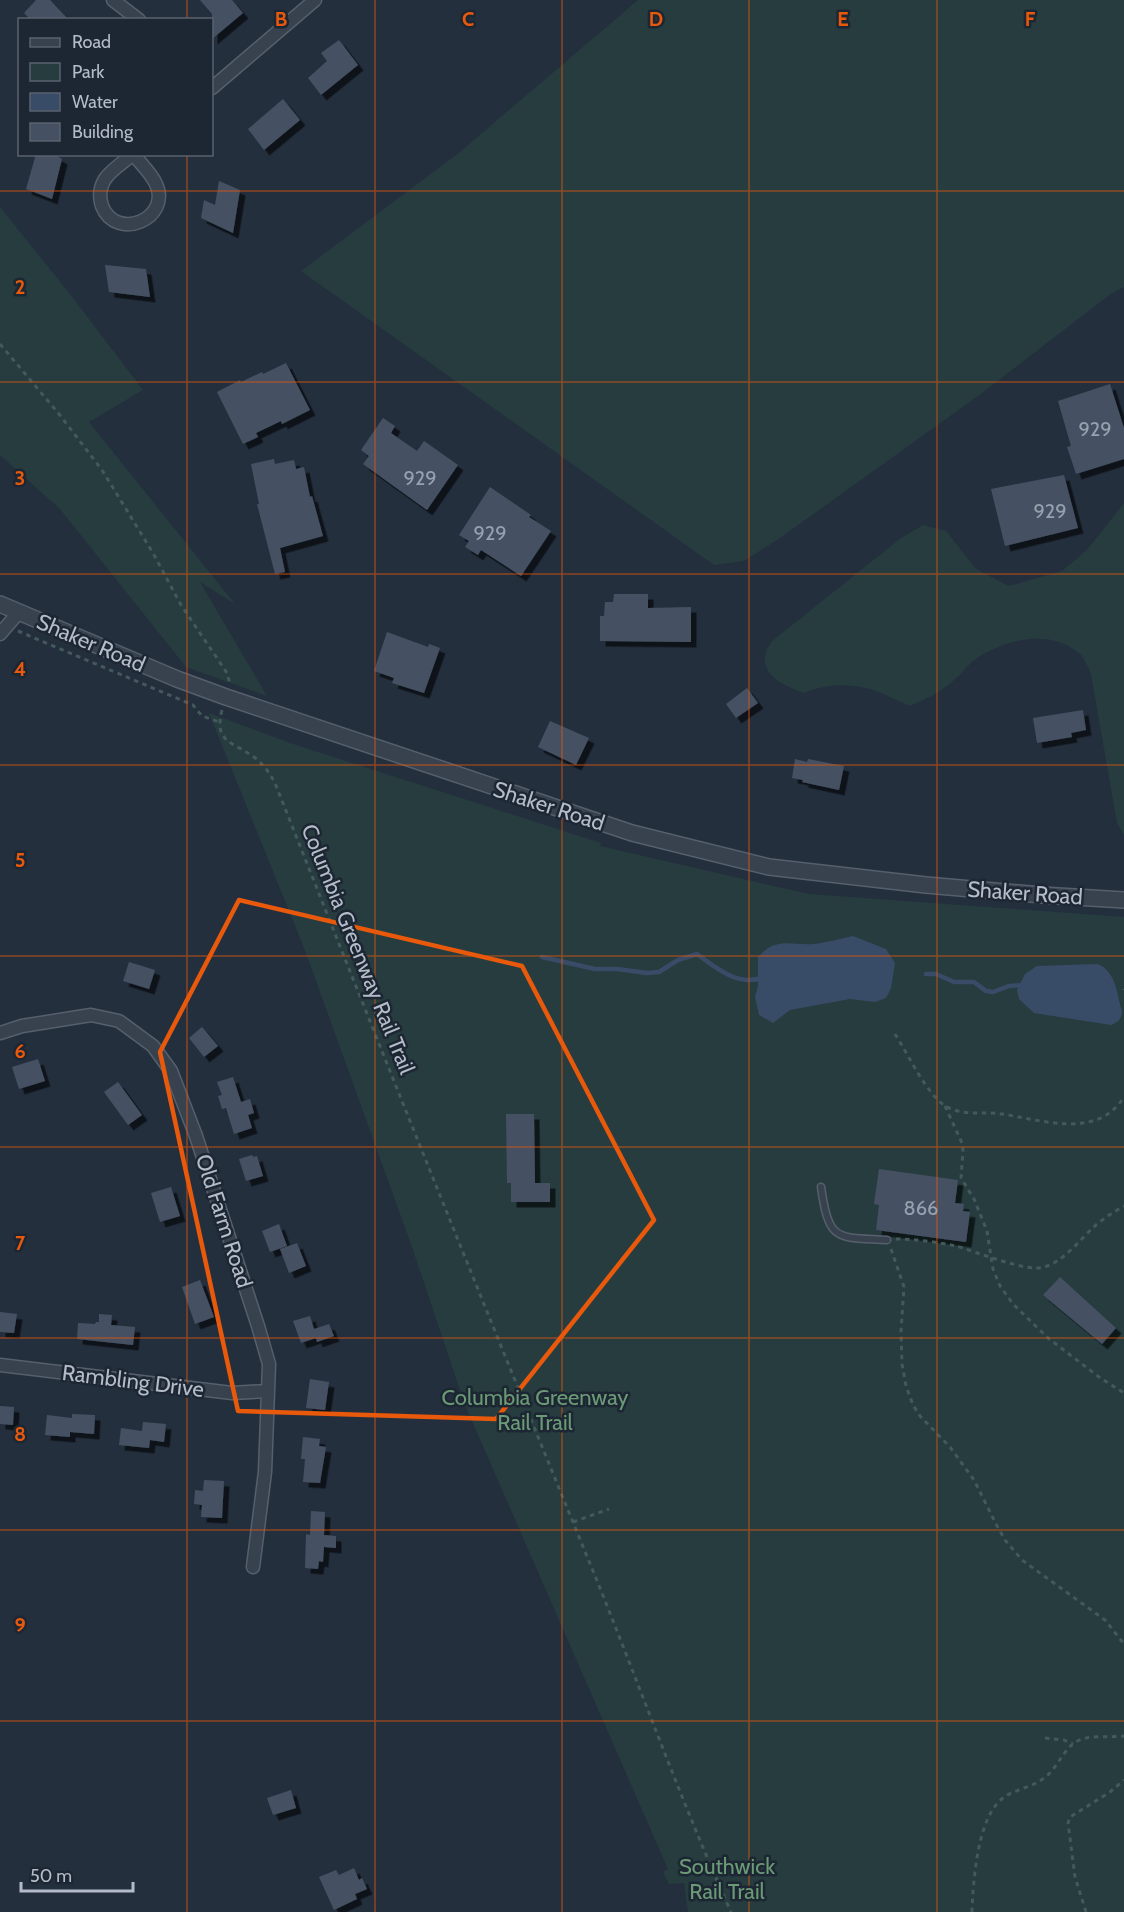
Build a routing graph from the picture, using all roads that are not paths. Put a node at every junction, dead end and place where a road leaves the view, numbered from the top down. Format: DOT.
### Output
graph roads {
  1 [pos="113,0"];
  2 [pos="315,0"];
  3 [pos="136,18"];
  4 [pos="213,87"];
  5 [pos="131,156"];
  6 [pos="135,156"];
  7 [pos="0,604"];
  8 [pos="19,612"];
  9 [pos="3,630"];
  10 [pos="1124,900"];
  11 [pos="0,1033"];
  12 [pos="821,1187"];
  13 [pos="887,1240"];
  14 [pos="0,1365"];
  15 [pos="267,1391"];
  16 [pos="254,1567"];
  1 -- 3 [label="street"];
  2 -- 4 [label="street"];
  5 -- 6 [label="street"];
  7 -- 8 [label="street, Shaker Road"];
  8 -- 9 [label="street"];
  8 -- 10 [label="street, Shaker Road"];
  11 -- 15 [label="street, Old Farm Road"];
  12 -- 13 [label="lane"];
  14 -- 15 [label="street, Rambling Drive"];
  15 -- 16 [label="street, Old Farm Road"];
}
